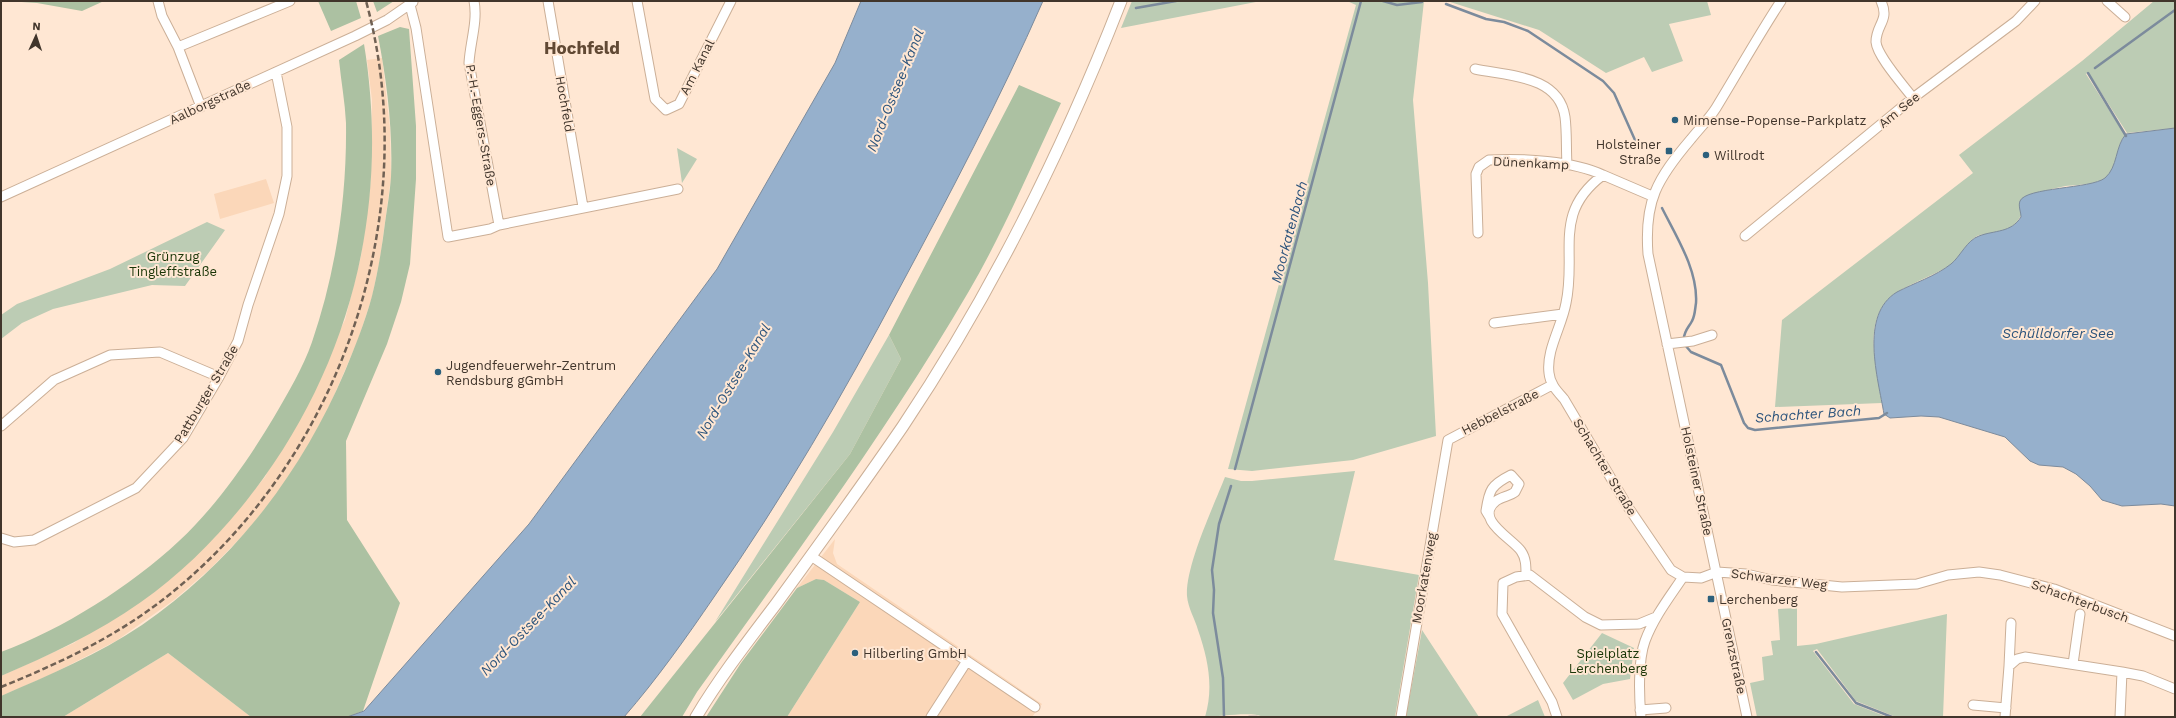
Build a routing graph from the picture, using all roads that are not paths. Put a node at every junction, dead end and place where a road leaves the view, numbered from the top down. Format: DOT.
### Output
graph roads {
  1 [pos="158,1"];
  2 [pos="290,1"];
  3 [pos="474,1"];
  4 [pos="548,1"];
  5 [pos="637,1"];
  6 [pos="731,1"];
  7 [pos="1121,1"];
  8 [pos="1781,1"];
  9 [pos="1881,1"];
  10 [pos="2035,1"];
  11 [pos="2107,1"];
  12 [pos="412,3"];
  13 [pos="2125,17"];
  14 [pos="178,47"];
  15 [pos="1475,69"];
  16 [pos="276,72"];
  17 [pos="1913,98"];
  18 [pos="201,107"];
  19 [pos="1567,164"];
  20 [pos="1603,175"];
  21 [pos="678,190"];
  22 [pos="1652,196"];
  23 [pos="1,197"];
  24 [pos="583,207"];
  25 [pos="499,225"];
  26 [pos="1478,233"];
  27 [pos="1745,236"];
  28 [pos="1564,314"];
  29 [pos="1494,323"];
  30 [pos="1712,335"];
  31 [pos="1667,344"];
  32 [pos="219,377"];
  33 [pos="1552,385"];
  34 [pos="1,426"];
  35 [pos="1448,440"];
  36 [pos="1489,516"];
  37 [pos="1,538"];
  38 [pos="811,556"];
  39 [pos="1717,572"];
  40 [pos="1526,575"];
  41 [pos="1683,577"];
  42 [pos="1842,587"];
  43 [pos="2080,614"];
  44 [pos="1656,617"];
  45 [pos="2011,623"];
  46 [pos="2175,636"];
  47 [pos="967,660"];
  48 [pos="2072,664"];
  49 [pos="2009,666"];
  50 [pos="2122,672"];
  51 [pos="2175,689"];
  52 [pos="1973,705"];
  53 [pos="1035,707"];
  54 [pos="1666,708"];
  55 [pos="2005,712"];
  56 [pos="1641,713"];
  57 [pos="696,717"];
  58 [pos="931,717"];
  59 [pos="1401,717"];
  60 [pos="1557,717"];
  61 [pos="1747,717"];
  62 [pos="2120,717"];
  1 -- 14 [label="street"];
  2 -- 14 [label="street"];
  3 -- 25 [label="street, P.-H.-Eggers-Straße"];
  4 -- 24 [label="street, Hochfeld"];
  5 -- 6 [label="street, Am Kanal"];
  7 -- 38 [label="main road"];
  8 -- 22 [label="street, Holsteiner Straße"];
  9 -- 17 [label="street"];
  10 -- 17 [label="street, Am See"];
  11 -- 13 [label="street"];
  12 -- 16 [label="street, Aalborgstraße"];
  12 -- 25 [label="street"];
  14 -- 18 [label="street"];
  15 -- 19 [label="street"];
  16 -- 18 [label="street, Aalborgstraße"];
  16 -- 32 [label="street, Pattburger Straße"];
  17 -- 27 [label="street, Am See"];
  18 -- 23 [label="street, Aalborgstraße"];
  19 -- 20 [label="street, Dünenkamp"];
  19 -- 26 [label="street, Dünenkamp"];
  20 -- 22 [label="street"];
  20 -- 28 [label="street"];
  21 -- 24 [label="street"];
  22 -- 31 [label="street, Holsteiner Straße"];
  24 -- 25 [label="street"];
  28 -- 29 [label="street"];
  28 -- 33 [label="street"];
  30 -- 31 [label="street"];
  31 -- 39 [label="street, Holsteiner Straße"];
  32 -- 34 [label="street"];
  32 -- 37 [label="street, Pattburger Straße"];
  33 -- 35 [label="street, Hebbelstraße"];
  33 -- 41 [label="street, Schachter Straße"];
  35 -- 59 [label="street, Moorkatenweg"];
  36 -- 40 [label="street"];
  38 -- 47 [label="street"];
  38 -- 57 [label="main road"];
  39 -- 41 [label="street"];
  39 -- 42 [label="street, Schwarzer Weg"];
  39 -- 61 [label="street, Grenzstraße"];
  40 -- 44 [label="street"];
  40 -- 60 [label="street"];
  41 -- 44 [label="street"];
  42 -- 46 [label="street, Schachterbusch"];
  43 -- 48 [label="street"];
  44 -- 56 [label="street"];
  45 -- 49 [label="street"];
  47 -- 53 [label="street"];
  47 -- 58 [label="street"];
  48 -- 49 [label="street"];
  48 -- 50 [label="street"];
  49 -- 55 [label="street"];
  50 -- 51 [label="street"];
  50 -- 62 [label="street"];
  52 -- 55 [label="street"];
  54 -- 56 [label="street"];
}
